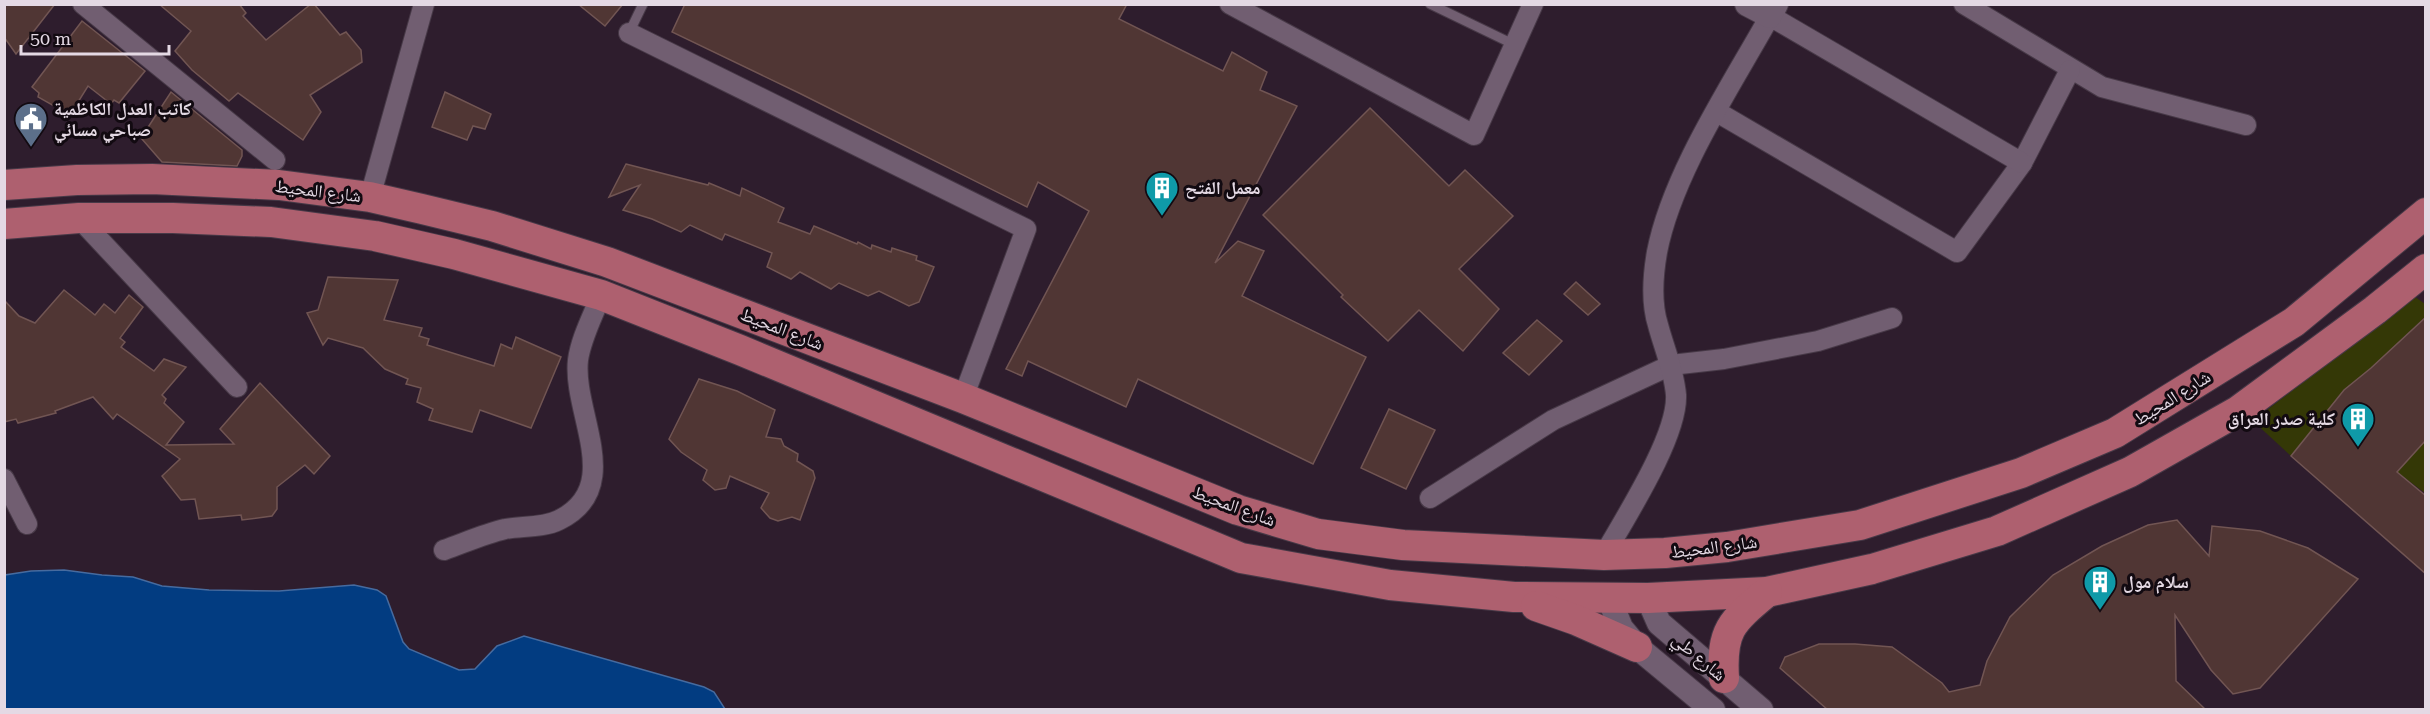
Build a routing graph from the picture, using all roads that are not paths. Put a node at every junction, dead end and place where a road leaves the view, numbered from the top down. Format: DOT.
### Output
graph roads {
  1 [pos="83,4"];
  2 [pos="424,4"];
  3 [pos="643,4"];
  4 [pos="1230,4"];
  5 [pos="1430,4"];
  6 [pos="1533,4"];
  7 [pos="1747,4"];
  8 [pos="1964,4"];
  9 [pos="1773,10"];
  10 [pos="629,33"];
  11 [pos="1515,45"];
  12 [pos="2070,70"];
  13 [pos="1717,112"];
  14 [pos="2246,125"];
  15 [pos="275,160"];
  16 [pos="2022,163"];
  17 [pos="4,186"];
  18 [pos="370,197"];
  19 [pos="2426,213"];
  20 [pos="79,218"];
  21 [pos="4,224"];
  22 [pos="2426,269"];
  23 [pos="601,295"];
  24 [pos="1893,318"];
  25 [pos="1671,364"];
  26 [pos="237,387"];
  27 [pos="963,398"];
  28 [pos="4,479"];
  29 [pos="1430,498"];
  30 [pos="27,524"];
  31 [pos="444,550"];
  32 [pos="1671,552"];
  33 [pos="1606,559"];
  34 [pos="1767,592"];
  35 [pos="1514,597"];
  36 [pos="1577,598"];
  37 [pos="1608,598"];
  38 [pos="1662,598"];
  39 [pos="1636,647"];
  40 [pos="1724,678"];
  41 [pos="1713,710"];
  42 [pos="1761,710"];
  1 -- 15 [label="street"];
  2 -- 18 [label="street"];
  3 -- 10 [label="lane"];
  4 -- 11 [label="street"];
  5 -- 11 [label="lane"];
  6 -- 11 [label="street"];
  7 -- 9 [label="street"];
  8 -- 12 [label="street"];
  9 -- 13 [label="street"];
  9 -- 16 [label="street"];
  10 -- 27 [label="street"];
  12 -- 14 [label="street"];
  12 -- 16 [label="street"];
  13 -- 16 [label="street"];
  13 -- 25 [label="street"];
  17 -- 18 [label="main road, شارع المحيط"];
  18 -- 27 [label="main road, شارع المحيط"];
  19 -- 32 [label="main road, شارع المحيط"];
  20 -- 21 [label="main road, شارع المحيط"];
  20 -- 23 [label="main road, شارع المحيط"];
  20 -- 26 [label="street"];
  22 -- 34 [label="main road, شارع المحيط"];
  23 -- 31 [label="street"];
  23 -- 35 [label="main road, شارع المحيط"];
  24 -- 25 [label="street"];
  25 -- 29 [label="street"];
  25 -- 33 [label="street"];
  27 -- 33 [label="main road, شارع المحيط"];
  28 -- 30 [label="street"];
  32 -- 33 [label="main road, شارع المحيط"];
  32 -- 38 [label="main road"];
  33 -- 36 [label="main road"];
  33 -- 37 [label="main road"];
  33 -- 38 [label="main road"];
  34 -- 38 [label="main road, شارع المحيط"];
  34 -- 40 [label="main road"];
  35 -- 36 [label="main road, شارع المحيط"];
  35 -- 39 [label="main road"];
  36 -- 37 [label="main road, شارع المحيط"];
  37 -- 38 [label="main road, شارع المحيط"];
  37 -- 39 [label="street, شارع طي"];
  38 -- 40 [label="street, شارع طي"];
  39 -- 41 [label="street, شارع طي"];
  40 -- 42 [label="street, شارع طي"];
}
